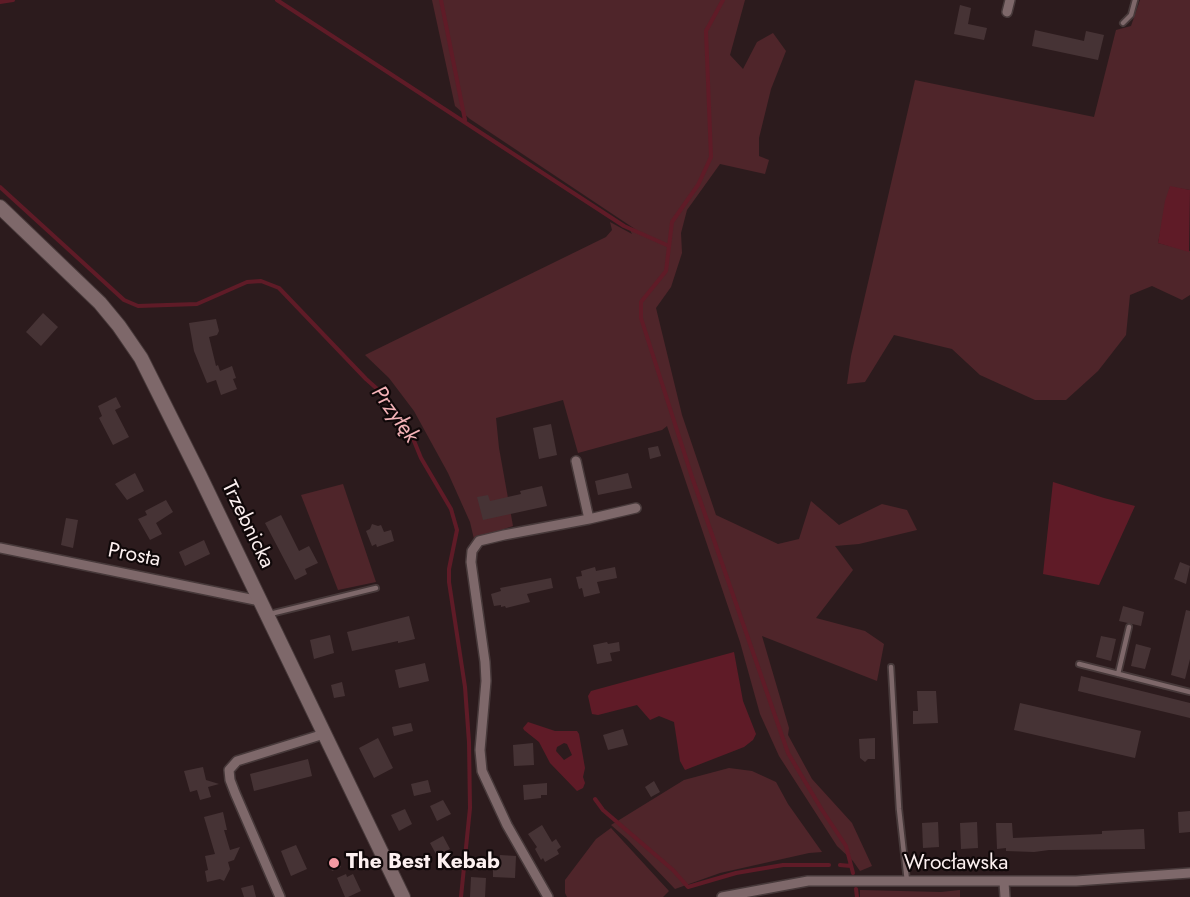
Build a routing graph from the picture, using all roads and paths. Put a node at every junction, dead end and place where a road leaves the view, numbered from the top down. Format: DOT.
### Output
graph roads {
  1 [pos="1010,0"];
  2 [pos="1135,0"];
  3 [pos="1007,12"];
  4 [pos="1123,23"];
  5 [pos="0,207"];
  6 [pos="576,461"];
  7 [pos="636,508"];
  8 [pos="589,519"];
  9 [pos="0,548"];
  10 [pos="376,588"];
  11 [pos="260,601"];
  12 [pos="268,615"];
  13 [pos="1129,627"];
  14 [pos="1079,664"];
  15 [pos="891,668"];
  16 [pos="1118,674"];
  17 [pos="1190,692"];
  18 [pos="324,734"];
  19 [pos="1190,873"];
  20 [pos="907,881"];
  21 [pos="1004,882"];
  22 [pos="280,897"];
  23 [pos="404,897"];
  24 [pos="548,897"];
  25 [pos="722,897"];
  26 [pos="1005,897"];
  1 -- 3 [label="street"];
  2 -- 4 [label="lane"];
  5 -- 11 [label="street, Trzebnicka"];
  6 -- 8 [label="street"];
  7 -- 8 [label="street"];
  8 -- 24 [label="street"];
  9 -- 11 [label="street, Prosta"];
  10 -- 12 [label="lane"];
  11 -- 12 [label="street, Trzebnicka"];
  12 -- 18 [label="street, Trzebnicka"];
  13 -- 16 [label="lane"];
  14 -- 16 [label="lane"];
  15 -- 20 [label="lane"];
  16 -- 17 [label="lane"];
  18 -- 22 [label="street"];
  18 -- 23 [label="street, Trzebnicka"];
  19 -- 21 [label="street, Wrocławska"];
  20 -- 21 [label="street, Wrocławska"];
  20 -- 25 [label="street, Wrocławska"];
  21 -- 26 [label="street"];
}
